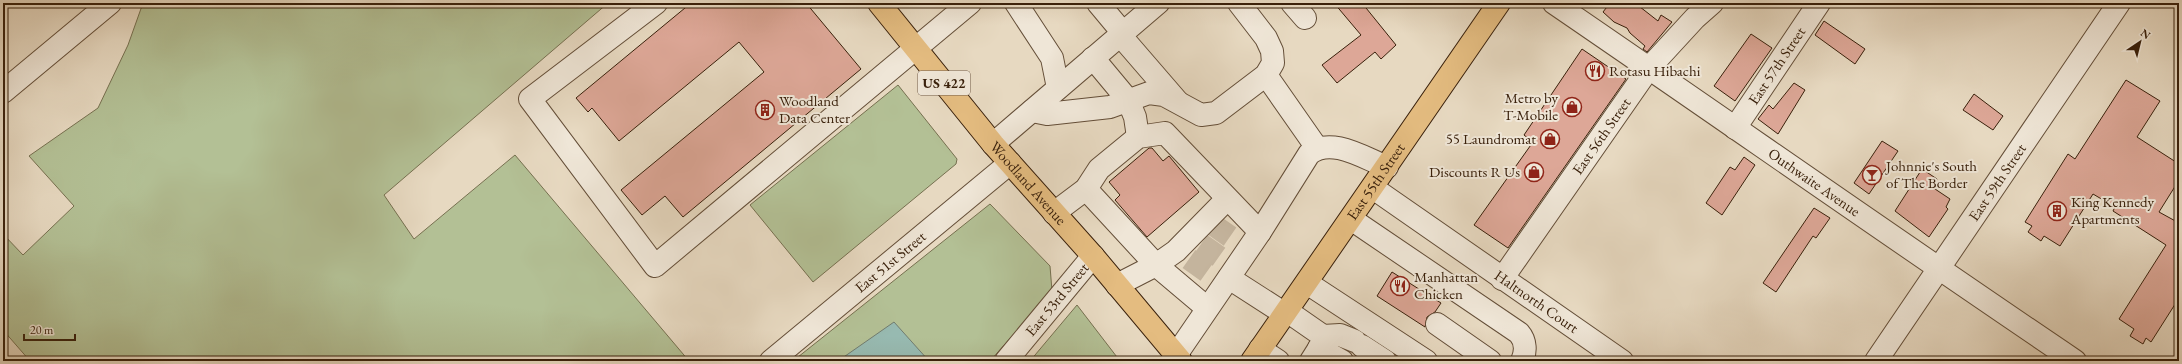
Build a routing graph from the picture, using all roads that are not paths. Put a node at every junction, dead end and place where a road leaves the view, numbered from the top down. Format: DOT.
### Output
graph roads {
  1 [pos="110,3"];
  2 [pos="656,3"];
  3 [pos="879,3"];
  4 [pos="970,3"];
  5 [pos="1016,3"];
  6 [pos="1098,3"];
  7 [pos="1120,3"];
  8 [pos="1158,3"];
  9 [pos="1239,3"];
  10 [pos="1499,3"];
  11 [pos="1554,3"];
  12 [pos="1712,3"];
  13 [pos="1819,3"];
  14 [pos="2119,3"];
  15 [pos="1124,32"];
  16 [pos="916,48"];
  17 [pos="1093,58"];
  18 [pos="1649,68"];
  19 [pos="1266,75"];
  20 [pos="1058,88"];
  21 [pos="3,92"];
  22 [pos="1128,100"];
  23 [pos="1177,101"];
  24 [pos="1032,111"];
  25 [pos="1735,128"];
  26 [pos="1138,137"];
  27 [pos="993,144"];
  28 [pos="1317,148"];
  29 [pos="1010,163"];
  30 [pos="1387,167"];
  31 [pos="1373,188"];
  32 [pos="1086,189"];
  33 [pos="1227,199"];
  34 [pos="1054,213"];
  35 [pos="1351,219"];
  36 [pos="1260,232"];
  37 [pos="1093,256"];
  38 [pos="1156,265"];
  39 [pos="1939,270"];
  40 [pos="1227,274"];
  41 [pos="1502,279"];
  42 [pos="1307,283"];
  43 [pos="1117,285"];
  44 [pos="1207,308"];
  45 [pos="1286,313"];
  46 [pos="1437,324"];
  47 [pos="1317,348"];
  48 [pos="1256,355"];
  49 [pos="1179,358"];
  50 [pos="1523,359"];
  51 [pos="771,361"];
  52 [pos="1006,361"];
  53 [pos="1278,361"];
  54 [pos="1342,361"];
  55 [pos="1385,361"];
  56 [pos="1426,361"];
  57 [pos="1490,361"];
  58 [pos="1622,361"];
  59 [pos="1876,361"];
  60 [pos="2075,361"];
  1 -- 21 [label="street"];
  2 -- 16 [label="street"];
  3 -- 16 [label="main road, Woodland Avenue / US 422"];
  4 -- 16 [label="street"];
  5 -- 20 [label="street"];
  6 -- 15 [label="street"];
  7 -- 15 [label="street"];
  8 -- 15 [label="street"];
  9 -- 19 [label="street"];
  10 -- 30 [label="main road, East 55th Street"];
  11 -- 18 [label="street, Outhwaite Avenue"];
  12 -- 18 [label="street, East 56th Street"];
  13 -- 25 [label="street, East 57th Street"];
  14 -- 39 [label="street, East 59th Street"];
  15 -- 17 [label="street"];
  15 -- 23 [label="street"];
  16 -- 27 [label="main road, Woodland Avenue / US 422"];
  17 -- 20 [label="street"];
  17 -- 22 [label="street"];
  18 -- 25 [label="street, Outhwaite Avenue"];
  18 -- 41 [label="street, East 56th Street"];
  19 -- 23 [label="street"];
  19 -- 28 [label="street"];
  20 -- 24 [label="street"];
  22 -- 23 [label="street"];
  22 -- 24 [label="street"];
  22 -- 26 [label="street"];
  24 -- 27 [label="street"];
  25 -- 39 [label="street, Outhwaite Avenue"];
  26 -- 32 [label="street"];
  26 -- 33 [label="street"];
  27 -- 29 [label="main road, Woodland Avenue / US 422"];
  28 -- 30 [label="street"];
  28 -- 36 [label="street"];
  29 -- 34 [label="main road, Woodland Avenue / US 422"];
  29 -- 51 [label="street, East 51st Street"];
  30 -- 31 [label="main road, East 55th Street"];
  31 -- 35 [label="main road, East 55th Street"];
  31 -- 41 [label="street, Haltnorth Court"];
  32 -- 34 [label="street"];
  32 -- 38 [label="street"];
  33 -- 36 [label="street"];
  33 -- 38 [label="street"];
  34 -- 37 [label="main road, Woodland Avenue / US 422"];
  35 -- 42 [label="main road, East 55th Street"];
  35 -- 50 [label="street"];
  36 -- 40 [label="street"];
  37 -- 43 [label="main road, Woodland Avenue / US 422"];
  37 -- 52 [label="street, East 53rd Street"];
  38 -- 43 [label="street"];
  38 -- 44 [label="street"];
  39 -- 59 [label="street, East 59th Street"];
  39 -- 60 [label="street, Outhwaite Avenue"];
  40 -- 44 [label="street"];
  40 -- 45 [label="street"];
  41 -- 58 [label="street, Haltnorth Court"];
  42 -- 45 [label="main road, East 55th Street"];
  42 -- 56 [label="street"];
  43 -- 49 [label="main road, Woodland Avenue / US 422"];
  44 -- 49 [label="street"];
  45 -- 47 [label="street"];
  45 -- 48 [label="main road, East 55th Street"];
  46 -- 57 [label="street"];
  47 -- 54 [label="street"];
  47 -- 55 [label="street"];
  48 -- 53 [label="street"];
}
